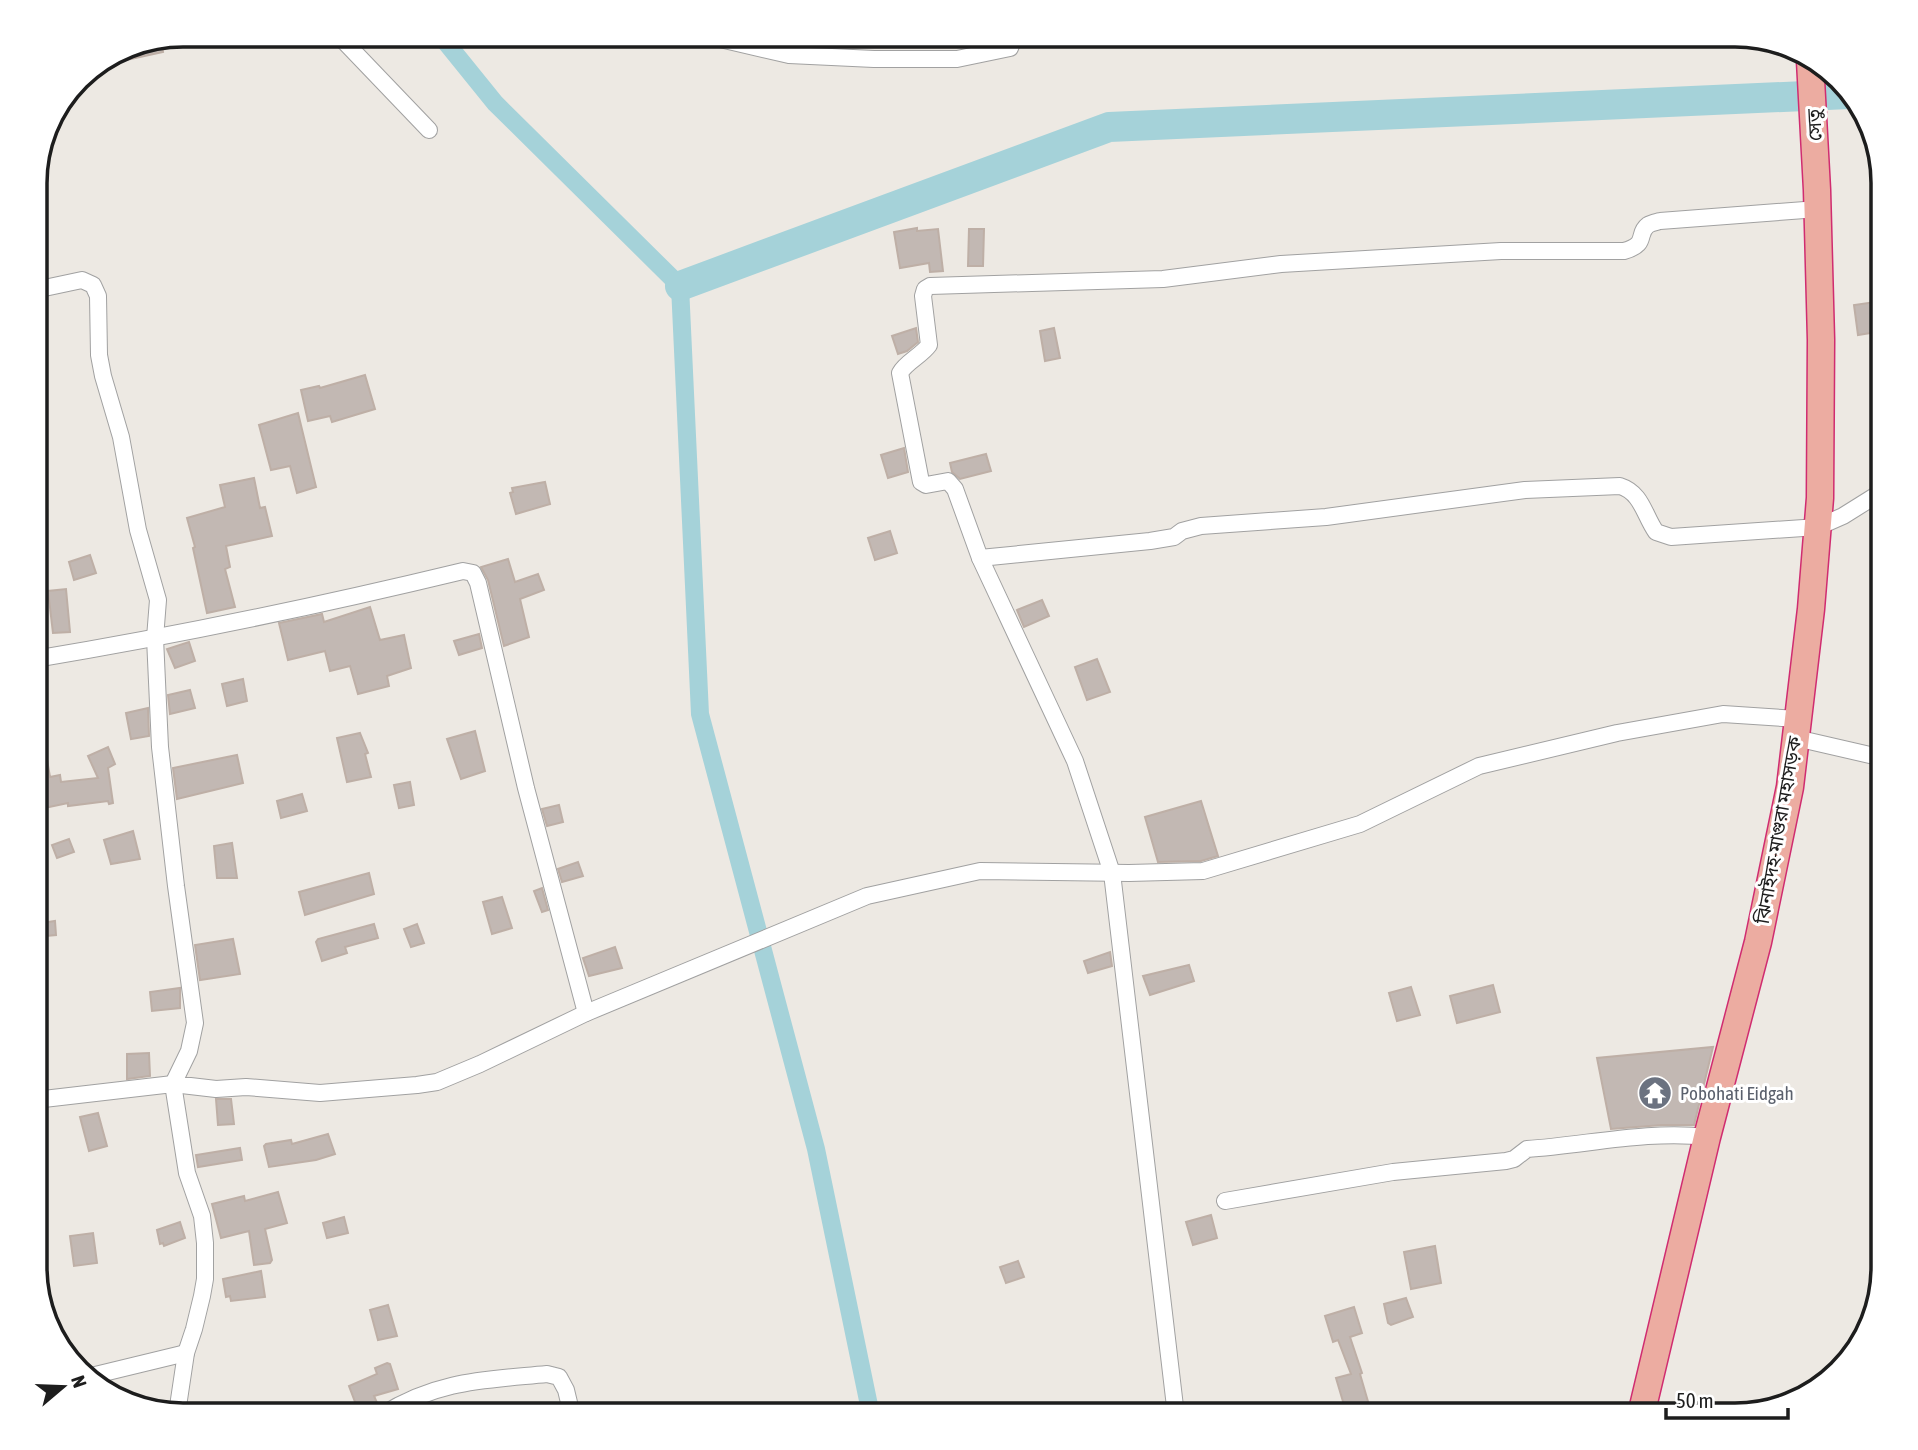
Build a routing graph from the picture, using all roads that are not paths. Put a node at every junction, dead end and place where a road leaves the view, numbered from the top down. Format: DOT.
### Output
graph roads {
  1 [pos="1010,47"];
  2 [pos="350,48"];
  3 [pos="757,48"];
  4 [pos="1811,70"];
  5 [pos="429,130"];
  6 [pos="1818,200"];
  7 [pos="48,288"];
  8 [pos="1871,498"];
  9 [pos="1818,527"];
  10 [pos="980,558"];
  11 [pos="155,638"];
  12 [pos="48,657"];
  13 [pos="1797,728"];
  14 [pos="1871,754"];
  15 [pos="1112,873"];
  16 [pos="586,1013"];
  17 [pos="173,1084"];
  18 [pos="48,1098"];
  19 [pos="1707,1137"];
  20 [pos="1225,1201"];
  21 [pos="186,1353"];
  22 [pos="99,1374"];
  23 [pos="179,1403"];
  24 [pos="402,1403"];
  25 [pos="569,1403"];
  26 [pos="1175,1403"];
  27 [pos="1644,1403"];
  1 -- 3 [label="street"];
  2 -- 5 [label="street"];
  4 -- 6 [label="highway, সেতু"];
  6 -- 9 [label="highway, ঝিনাইদহ-মাগুরা মহাসড়ক"];
  6 -- 10 [label="street"];
  7 -- 11 [label="street"];
  8 -- 9 [label="street"];
  9 -- 10 [label="street"];
  9 -- 13 [label="highway, ঝিনাইদহ-মাগুরা মহাসড়ক"];
  10 -- 15 [label="street"];
  11 -- 12 [label="street"];
  11 -- 16 [label="street"];
  11 -- 17 [label="street"];
  13 -- 14 [label="street"];
  13 -- 15 [label="street"];
  13 -- 19 [label="highway, ঝিনাইদহ-মাগুরা মহাসড়ক"];
  15 -- 16 [label="street"];
  15 -- 26 [label="street"];
  16 -- 17 [label="street"];
  17 -- 18 [label="street"];
  17 -- 21 [label="street"];
  19 -- 20 [label="street"];
  19 -- 27 [label="highway, ঝিনাইদহ-মাগুরা মহাসড়ক"];
  21 -- 22 [label="street"];
  21 -- 23 [label="street"];
  24 -- 25 [label="street"];
}
